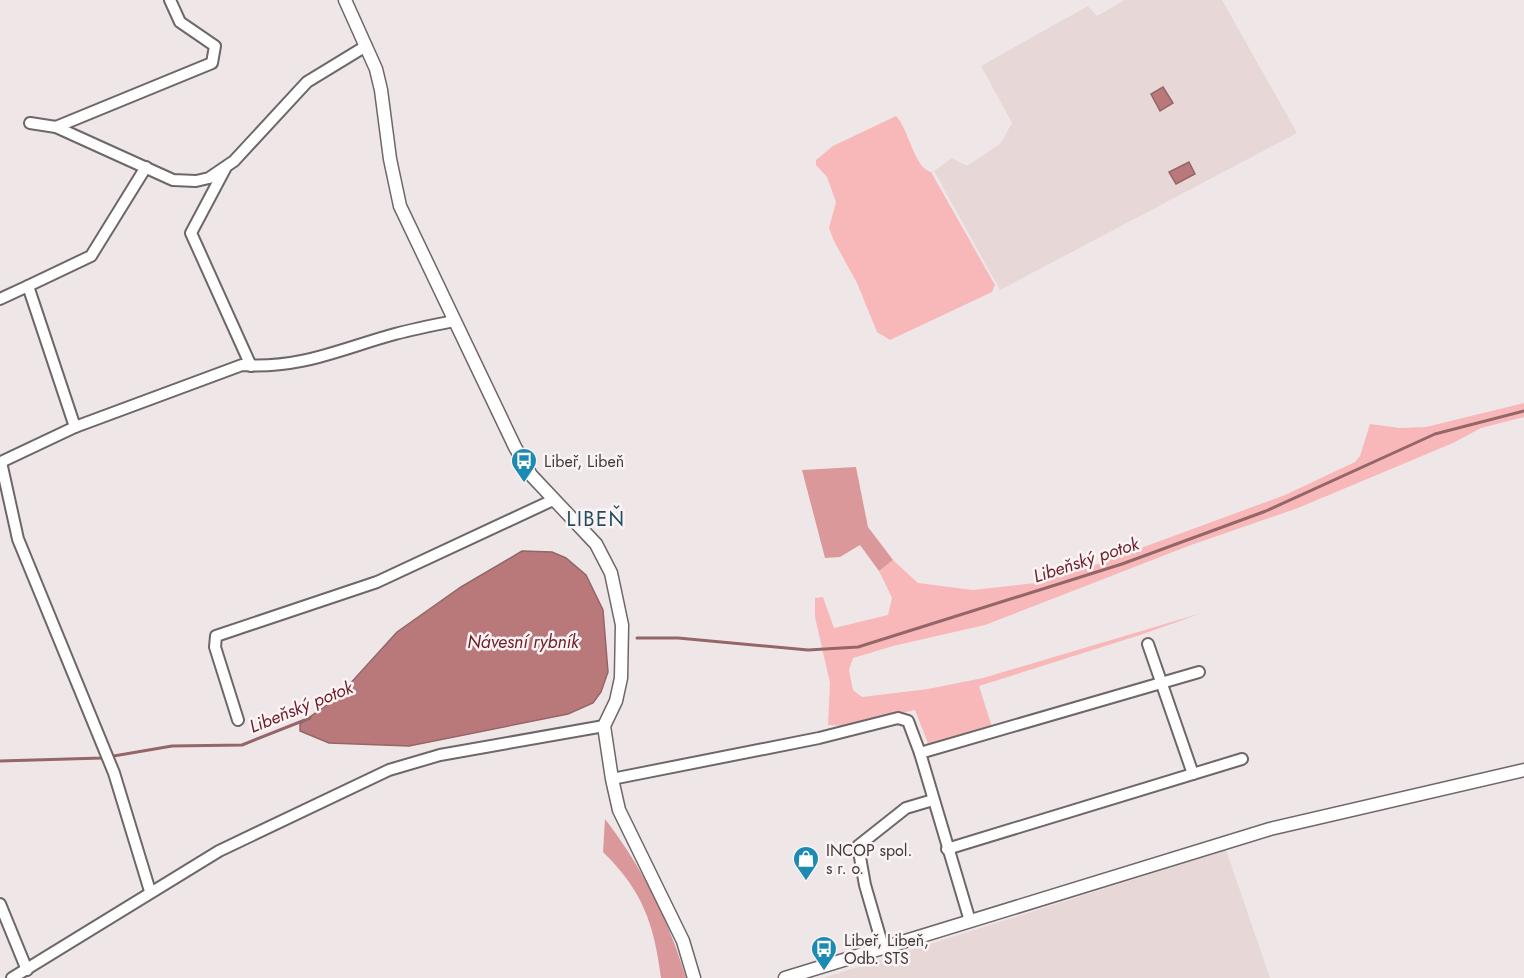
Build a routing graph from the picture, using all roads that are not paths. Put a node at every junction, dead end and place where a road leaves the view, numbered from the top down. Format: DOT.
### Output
graph roads {
  1 [pos="170,0"];
  2 [pos="345,0"];
  3 [pos="366,46"];
  4 [pos="30,123"];
  5 [pos="56,127"];
  6 [pos="227,166"];
  7 [pos="146,167"];
  8 [pos="28,286"];
  9 [pos="0,299"];
  10 [pos="454,321"];
  11 [pos="251,366"];
  12 [pos="75,427"];
  13 [pos="553,500"];
  14 [pos="1148,644"];
  15 [pos="1199,672"];
  16 [pos="1161,683"];
  17 [pos="238,720"];
  18 [pos="604,726"];
  19 [pos="920,753"];
  20 [pos="1242,759"];
  21 [pos="1524,770"];
  22 [pos="1193,774"];
  23 [pos="612,779"];
  24 [pos="933,800"];
  25 [pos="947,849"];
  26 [pos="150,891"];
  27 [pos="0,904"];
  28 [pos="970,921"];
  29 [pos="883,947"];
  30 [pos="27,970"];
  31 [pos="12,978"];
  32 [pos="694,978"];
  33 [pos="785,978"];
  1 -- 5 [label="street"];
  2 -- 3 [label="street"];
  3 -- 6 [label="street"];
  3 -- 10 [label="street"];
  4 -- 5 [label="street"];
  5 -- 7 [label="street"];
  6 -- 7 [label="street"];
  6 -- 11 [label="street"];
  7 -- 8 [label="street"];
  8 -- 9 [label="street"];
  8 -- 12 [label="street"];
  10 -- 11 [label="street"];
  10 -- 13 [label="street"];
  11 -- 12 [label="street"];
  12 -- 26 [label="street"];
  13 -- 17 [label="street"];
  13 -- 18 [label="street"];
  14 -- 16 [label="street"];
  15 -- 16 [label="street"];
  16 -- 19 [label="street"];
  16 -- 22 [label="street"];
  18 -- 23 [label="street"];
  18 -- 26 [label="street"];
  19 -- 23 [label="street"];
  19 -- 24 [label="street"];
  20 -- 22 [label="street"];
  21 -- 28 [label="street"];
  22 -- 25 [label="street"];
  23 -- 32 [label="street"];
  24 -- 25 [label="street"];
  24 -- 29 [label="street"];
  25 -- 28 [label="street"];
  26 -- 30 [label="street"];
  27 -- 30 [label="street"];
  28 -- 29 [label="street"];
  29 -- 33 [label="street"];
  30 -- 31 [label="street"];
}
